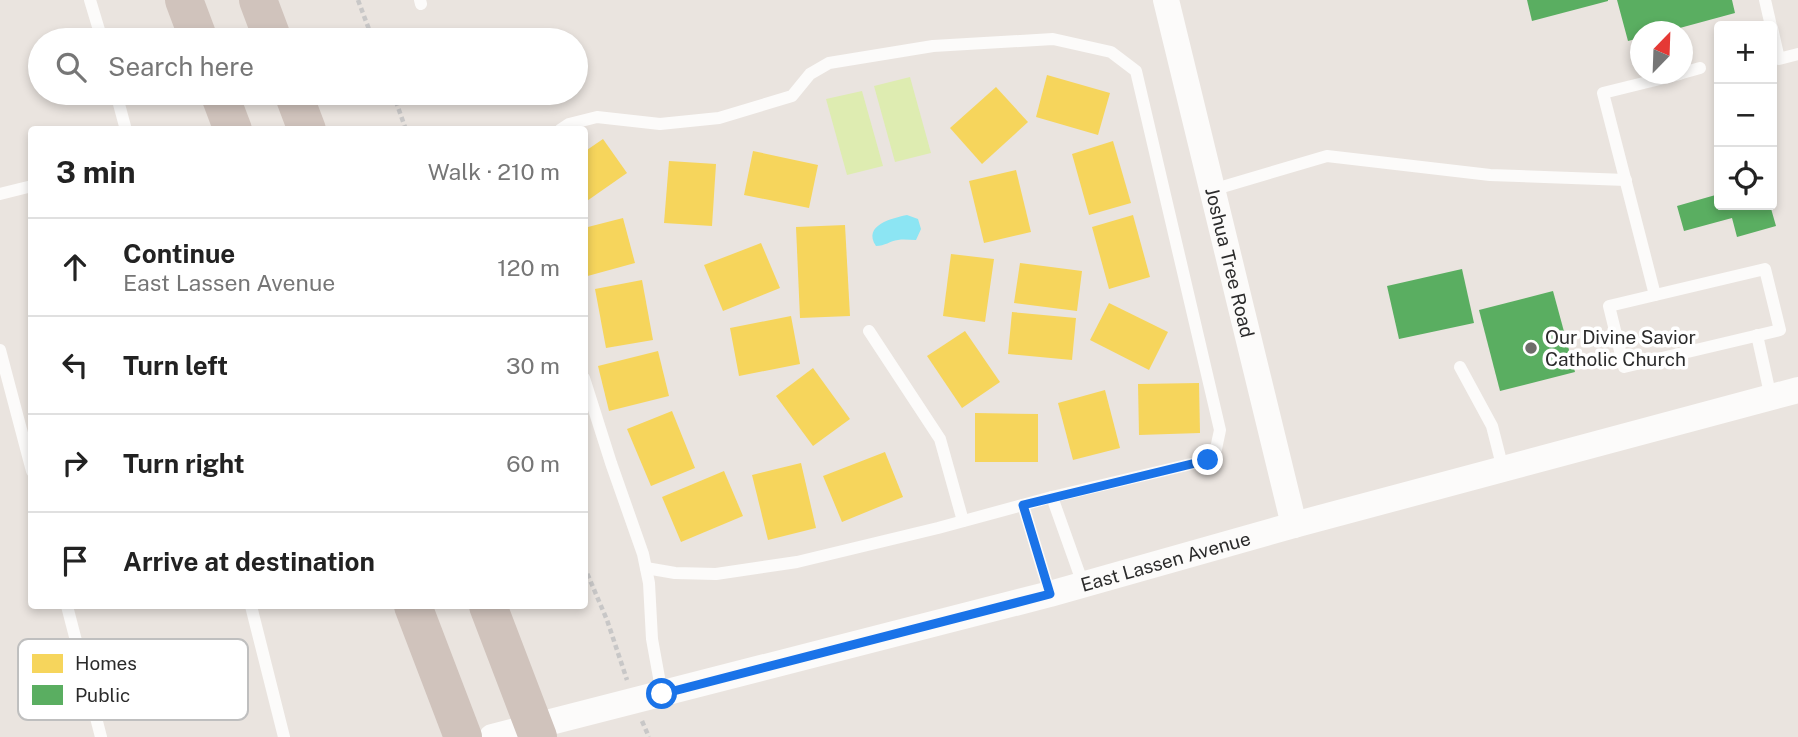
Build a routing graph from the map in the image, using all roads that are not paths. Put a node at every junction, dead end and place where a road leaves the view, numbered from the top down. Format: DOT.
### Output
graph roads {
  1 [pos="90,0"];
  2 [pos="184,0"];
  3 [pos="258,0"];
  4 [pos="1166,0"];
  5 [pos="1765,0"];
  6 [pos="1770,21"];
  7 [pos="98,28"];
  8 [pos="194,28"];
  9 [pos="268,28"];
  10 [pos="1777,50"];
  11 [pos="1798,54"];
  12 [pos="1700,68"];
  13 [pos="1693,70"];
  14 [pos="1638,84"];
  15 [pos="120,105"];
  16 [pos="224,105"];
  17 [pos="298,105"];
  18 [pos="125,126"];
  19 [pos="231,126"];
  20 [pos="305,126"];
  21 [pos="566,126"];
  22 [pos="1626,180"];
  23 [pos="28,187"];
  24 [pos="1212,190"];
  25 [pos="0,194"];
  26 [pos="1655,295"];
  27 [pos="869,331"];
  28 [pos="1757,335"];
  29 [pos="0,349"];
  30 [pos="1460,367"];
  31 [pos="1798,390"];
  32 [pos="588,391"];
  33 [pos="1771,398"];
  34 [pos="28,456"];
  35 [pos="1503,469"];
  36 [pos="1052,497"];
  37 [pos="1023,505"];
  38 [pos="963,521"];
  39 [pos="1294,525"];
  40 [pos="646,568"];
  41 [pos="1083,584"];
  42 [pos="1050,594"];
  43 [pos="68,609"];
  44 [pos="252,609"];
  45 [pos="414,609"];
  46 [pos="489,609"];
  47 [pos="76,639"];
  48 [pos="662,694"];
  49 [pos="97,720"];
  50 [pos="101,737"];
  51 [pos="284,737"];
  52 [pos="463,737"];
  53 [pos="492,737"];
  54 [pos="538,737"];
  1 -- 7 [label="lane"];
  2 -- 8 [label="highway"];
  3 -- 9 [label="highway"];
  4 -- 24 [label="street, Joshua Tree Road"];
  5 -- 6 [label="lane"];
  10 -- 11 [label="lane"];
  12 -- 13 [label="lane"];
  14 -- 22 [label="lane"];
  15 -- 18 [label="lane"];
  16 -- 19 [label="highway"];
  17 -- 20 [label="highway"];
  21 -- 36 [label="lane"];
  22 -- 24 [label="lane"];
  22 -- 26 [label="lane"];
  23 -- 25 [label="lane"];
  24 -- 39 [label="street, Joshua Tree Road"];
  26 -- 28 [label="lane"];
  26 -- 28 [label="lane"];
  27 -- 38 [label="lane"];
  28 -- 33 [label="lane"];
  29 -- 34 [label="lane"];
  30 -- 35 [label="lane"];
  31 -- 33 [label="street, East Lassen Avenue"];
  32 -- 40 [label="lane"];
  33 -- 35 [label="street, East Lassen Avenue"];
  35 -- 39 [label="street, East Lassen Avenue"];
  36 -- 37 [label="lane"];
  36 -- 41 [label="lane"];
  37 -- 38 [label="lane"];
  37 -- 42 [label="lane"];
  38 -- 40 [label="lane"];
  39 -- 41 [label="street, East Lassen Avenue"];
  40 -- 48 [label="lane"];
  41 -- 42 [label="street, East Lassen Avenue"];
  42 -- 48 [label="street, East Lassen Avenue"];
  43 -- 47 [label="lane"];
  44 -- 51 [label="lane"];
  45 -- 52 [label="highway"];
  46 -- 54 [label="highway"];
  48 -- 53 [label="street, East Lassen Avenue"];
  49 -- 50 [label="lane"];
}
